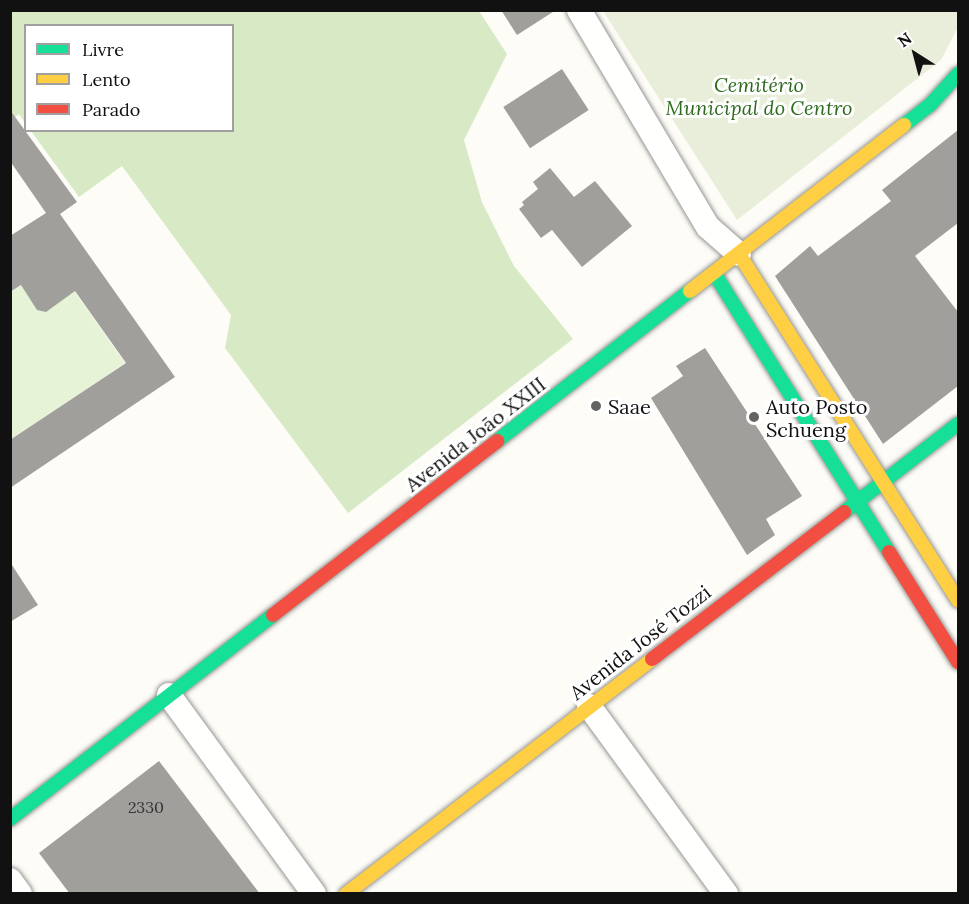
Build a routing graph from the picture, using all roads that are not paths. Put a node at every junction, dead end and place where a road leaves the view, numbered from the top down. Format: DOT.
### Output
graph roads {
  1 [pos="579,10"];
  2 [pos="958,74"];
  3 [pos="708,227"];
  4 [pos="739,254"];
  5 [pos="714,273"];
  6 [pos="799,379"];
  7 [pos="958,424"];
  8 [pos="883,479"];
  9 [pos="856,499"];
  10 [pos="958,602"];
  11 [pos="958,662"];
  12 [pos="169,695"];
  13 [pos="589,706"];
  14 [pos="10,819"];
  15 [pos="10,880"];
  16 [pos="20,894"];
  17 [pos="314,894"];
  18 [pos="346,894"];
  19 [pos="726,894"];
  1 -- 3 [label="street"];
  2 -- 4 [label="street, Avenida João XXIII"];
  3 -- 4 [label="street"];
  3 -- 5 [label="street"];
  4 -- 5 [label="street, Avenida João XXIII"];
  4 -- 6 [label="street"];
  5 -- 6 [label="street"];
  5 -- 12 [label="street, Avenida João XXIII"];
  6 -- 8 [label="street"];
  6 -- 9 [label="street"];
  7 -- 8 [label="street, Avenida José Tozzi"];
  8 -- 9 [label="street, Avenida José Tozzi"];
  8 -- 10 [label="street"];
  9 -- 11 [label="street"];
  9 -- 13 [label="street, Avenida José Tozzi"];
  12 -- 14 [label="street, Avenida João XXIII"];
  12 -- 17 [label="street"];
  13 -- 18 [label="street, Avenida José Tozzi"];
  13 -- 19 [label="street"];
  15 -- 16 [label="street"];
}
